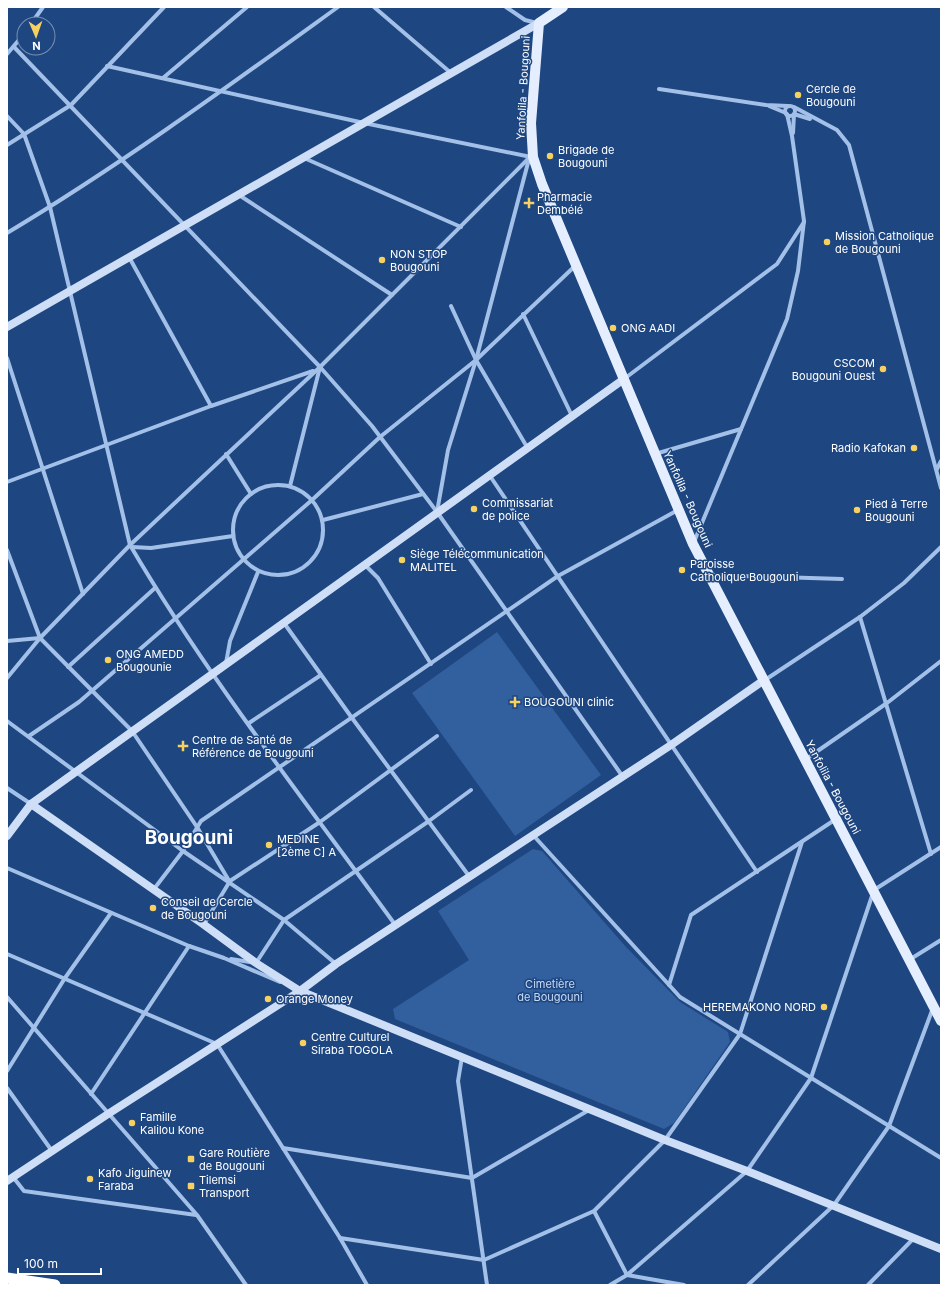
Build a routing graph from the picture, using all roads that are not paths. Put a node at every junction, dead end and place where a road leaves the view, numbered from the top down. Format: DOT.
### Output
graph roads {
  1 [pos="43,7"];
  2 [pos="164,7"];
  3 [pos="247,7"];
  4 [pos="338,7"];
  5 [pos="374,7"];
  6 [pos="506,7"];
  7 [pos="563,7"];
  8 [pos="37,16"];
  9 [pos="539,23"];
  10 [pos="16,44"];
  11 [pos="14,47"];
  12 [pos="7,54"];
  13 [pos="107,66"];
  14 [pos="451,73"];
  15 [pos="163,78"];
  16 [pos="659,88"];
  17 [pos="222,91"];
  18 [pos="71,105"];
  19 [pos="766,105"];
  20 [pos="788,106"];
  21 [pos="794,107"];
  22 [pos="786,114"];
  23 [pos="794,114"];
  24 [pos="7,116"];
  25 [pos="816,120"];
  26 [pos="364,123"];
  27 [pos="24,134"];
  28 [pos="792,136"];
  29 [pos="7,145"];
  30 [pos="531,157"];
  31 [pos="304,158"];
  32 [pos="122,160"];
  33 [pos="239,195"];
  34 [pos="50,207"];
  35 [pos="804,221"];
  36 [pos="184,226"];
  37 [pos="461,227"];
  38 [pos="7,233"];
  39 [pos="129,257"];
  40 [pos="575,266"];
  41 [pos="69,291"];
  42 [pos="392,295"];
  43 [pos="451,306"];
  44 [pos="523,314"];
  45 [pos="7,327"];
  46 [pos="7,358"];
  47 [pos="476,360"];
  48 [pos="320,367"];
  49 [pos="315,370"];
  50 [pos="624,379"];
  51 [pos="211,406"];
  52 [pos="572,416"];
  53 [pos="741,429"];
  54 [pos="380,437"];
  55 [pos="106,445"];
  56 [pos="527,447"];
  57 [pos="226,454"];
  58 [pos="655,454"];
  59 [pos="941,462"];
  60 [pos="42,469"];
  61 [pos="937,470"];
  62 [pos="489,475"];
  63 [pos="7,482"];
  64 [pos="290,486"];
  65 [pos="941,488"];
  66 [pos="251,494"];
  67 [pos="423,494"];
  68 [pos="312,500"];
  69 [pos="678,510"];
  70 [pos="437,512"];
  71 [pos="323,520"];
  72 [pos="233,536"];
  73 [pos="693,544"];
  74 [pos="131,546"];
  75 [pos="941,547"];
  76 [pos="7,550"];
  77 [pos="243,558"];
  78 [pos="364,564"];
  79 [pos="258,572"];
  80 [pos="710,575"];
  81 [pos="558,576"];
  82 [pos="842,579"];
  83 [pos="155,588"];
  84 [pos="83,594"];
  85 [pos="507,612"];
  86 [pos="860,617"];
  87 [pos="175,618"];
  88 [pos="283,622"];
  89 [pos="40,638"];
  90 [pos="7,641"];
  91 [pos="941,661"];
  92 [pos="226,663"];
  93 [pos="431,664"];
  94 [pos="68,667"];
  95 [pos="213,674"];
  96 [pos="321,675"];
  97 [pos="7,678"];
  98 [pos="764,680"];
  99 [pos="91,691"];
  100 [pos="887,703"];
  101 [pos="352,718"];
  102 [pos="7,720"];
  103 [pos="249,723"];
  104 [pos="132,731"];
  105 [pos="29,736"];
  106 [pos="437,736"];
  107 [pos="671,745"];
  108 [pos="806,759"];
  109 [pos="280,768"];
  110 [pos="391,770"];
  111 [pos="76,771"];
  112 [pos="623,777"];
  113 [pos="7,788"];
  114 [pos="471,790"];
  115 [pos="31,804"];
  116 [pos="837,819"];
  117 [pos="429,821"];
  118 [pos="320,822"];
  119 [pos="196,827"];
  120 [pos="533,835"];
  121 [pos="7,836"];
  122 [pos="802,842"];
  123 [pos="941,847"];
  124 [pos="183,851"];
  125 [pos="931,854"];
  126 [pos="7,868"];
  127 [pos="356,871"];
  128 [pos="757,872"];
  129 [pos="469,876"];
  130 [pos="230,881"];
  131 [pos="154,890"];
  132 [pos="874,890"];
  133 [pos="111,913"];
  134 [pos="284,920"];
  135 [pos="203,924"];
  136 [pos="396,926"];
  137 [pos="941,940"];
  138 [pos="189,946"];
  139 [pos="7,954"];
  140 [pos="224,958"];
  141 [pos="909,960"];
  142 [pos="256,963"];
  143 [pos="336,964"];
  144 [pos="65,978"];
  145 [pos="669,985"];
  146 [pos="300,991"];
  147 [pos="7,997"];
  148 [pos="933,1006"];
  149 [pos="145,1014"];
  150 [pos="941,1021"];
  151 [pos="34,1029"];
  152 [pos="740,1034"];
  153 [pos="217,1044"];
  154 [pos="462,1056"];
  155 [pos="7,1071"];
  156 [pos="811,1078"];
  157 [pos="7,1088"];
  158 [pos="91,1094"];
  159 [pos="591,1108"];
  160 [pos="108,1114"];
  161 [pos="889,1126"];
  162 [pos="665,1140"];
  163 [pos="283,1148"];
  164 [pos="52,1152"];
  165 [pos="941,1158"];
  166 [pos="747,1171"];
  167 [pos="472,1178"];
  168 [pos="10,1179"];
  169 [pos="834,1205"];
  170 [pos="594,1211"];
  171 [pos="197,1215"];
  172 [pos="340,1238"];
  173 [pos="914,1238"];
  174 [pos="941,1249"];
  175 [pos="484,1260"];
  176 [pos="627,1275"];
  177 [pos="7,1278"];
  178 [pos="55,1285"];
  179 [pos="246,1285"];
  180 [pos="367,1285"];
  181 [pos="487,1285"];
  182 [pos="610,1285"];
  183 [pos="684,1285"];
  184 [pos="748,1285"];
  185 [pos="868,1285"];
  1 -- 8 [label="street"];
  2 -- 13 [label="street"];
  3 -- 15 [label="street"];
  4 -- 17 [label="street"];
  5 -- 14 [label="street"];
  6 -- 9 [label="street"];
  7 -- 9 [label="main road"];
  9 -- 14 [label="street"];
  9 -- 30 [label="main road, Yanfolila - Bougouni"];
  10 -- 11 [label="street"];
  11 -- 12 [label="street"];
  11 -- 18 [label="street"];
  13 -- 15 [label="street"];
  13 -- 18 [label="street"];
  14 -- 26 [label="street"];
  15 -- 17 [label="street"];
  16 -- 19 [label="street"];
  17 -- 26 [label="street"];
  17 -- 32 [label="street"];
  18 -- 27 [label="street"];
  18 -- 32 [label="street"];
  19 -- 20 [label="street"];
  19 -- 22 [label="street"];
  20 -- 21 [label="street"];
  20 -- 22 [label="street"];
  21 -- 23 [label="street"];
  21 -- 25 [label="street"];
  22 -- 23 [label="street"];
  22 -- 28 [label="street"];
  23 -- 25 [label="street"];
  23 -- 28 [label="street"];
  24 -- 27 [label="street"];
  25 -- 61 [label="street"];
  26 -- 30 [label="street"];
  26 -- 31 [label="street"];
  27 -- 29 [label="street"];
  27 -- 34 [label="street"];
  28 -- 35 [label="street"];
  30 -- 37 [label="street"];
  30 -- 40 [label="main road, Yanfolila - Bougouni"];
  30 -- 47 [label="street"];
  31 -- 33 [label="street"];
  31 -- 37 [label="street"];
  32 -- 34 [label="street"];
  32 -- 36 [label="street"];
  33 -- 36 [label="street"];
  33 -- 42 [label="street"];
  34 -- 38 [label="street"];
  34 -- 41 [label="street"];
  35 -- 50 [label="street"];
  35 -- 53 [label="street"];
  36 -- 39 [label="street"];
  36 -- 48 [label="street"];
  37 -- 42 [label="street"];
  39 -- 41 [label="street"];
  39 -- 51 [label="street"];
  40 -- 44 [label="street"];
  40 -- 50 [label="main road, Yanfolila - Bougouni"];
  41 -- 45 [label="street"];
  41 -- 55 [label="street"];
  42 -- 48 [label="street"];
  43 -- 47 [label="street"];
  44 -- 47 [label="street"];
  44 -- 52 [label="street"];
  46 -- 60 [label="street"];
  47 -- 54 [label="street"];
  47 -- 56 [label="street"];
  47 -- 70 [label="street"];
  48 -- 49 [label="street"];
  48 -- 54 [label="street"];
  48 -- 64 [label="street"];
  49 -- 51 [label="street"];
  49 -- 57 [label="street"];
  50 -- 52 [label="street"];
  50 -- 58 [label="main road, Yanfolila - Bougouni"];
  51 -- 55 [label="street"];
  52 -- 56 [label="street"];
  53 -- 58 [label="street"];
  53 -- 73 [label="street"];
  54 -- 67 [label="street"];
  54 -- 68 [label="street"];
  55 -- 60 [label="street"];
  55 -- 74 [label="street"];
  56 -- 62 [label="street"];
  57 -- 66 [label="street"];
  57 -- 74 [label="street"];
  58 -- 69 [label="main road, Yanfolila - Bougouni"];
  59 -- 61 [label="street"];
  60 -- 63 [label="street"];
  60 -- 84 [label="street"];
  61 -- 65 [label="street"];
  62 -- 70 [label="street"];
  62 -- 81 [label="street"];
  64 -- 66 [label="street"];
  64 -- 68 [label="street"];
  66 -- 72 [label="street"];
  67 -- 70 [label="street"];
  67 -- 71 [label="street"];
  68 -- 71 [label="street"];
  68 -- 77 [label="street"];
  69 -- 73 [label="main road, Yanfolila - Bougouni"];
  69 -- 81 [label="street"];
  70 -- 78 [label="street"];
  70 -- 85 [label="street"];
  71 -- 79 [label="street"];
  72 -- 74 [label="street"];
  72 -- 77 [label="street"];
  73 -- 80 [label="main road, Yanfolila - Bougouni"];
  74 -- 83 [label="street"];
  74 -- 84 [label="street"];
  75 -- 86 [label="street"];
  76 -- 89 [label="street"];
  77 -- 79 [label="street"];
  77 -- 87 [label="street"];
  78 -- 88 [label="street"];
  78 -- 93 [label="street"];
  79 -- 92 [label="street"];
  80 -- 82 [label="street"];
  80 -- 98 [label="main road, Yanfolila - Bougouni"];
  81 -- 85 [label="street"];
  81 -- 107 [label="street"];
  83 -- 87 [label="street"];
  83 -- 94 [label="street"];
  84 -- 89 [label="street"];
  85 -- 93 [label="street"];
  85 -- 112 [label="street"];
  86 -- 98 [label="street"];
  86 -- 100 [label="street"];
  87 -- 95 [label="street"];
  87 -- 99 [label="street"];
  88 -- 92 [label="street"];
  88 -- 96 [label="street"];
  89 -- 90 [label="street"];
  89 -- 94 [label="street"];
  89 -- 97 [label="street"];
  91 -- 100 [label="street"];
  92 -- 95 [label="street"];
  93 -- 101 [label="street"];
  94 -- 99 [label="street"];
  95 -- 103 [label="street"];
  95 -- 104 [label="street"];
  96 -- 101 [label="street"];
  96 -- 103 [label="street"];
  98 -- 107 [label="street"];
  98 -- 108 [label="main road, Yanfolila - Bougouni"];
  99 -- 104 [label="street"];
  99 -- 105 [label="street"];
  100 -- 108 [label="street"];
  100 -- 125 [label="street"];
  101 -- 109 [label="street"];
  101 -- 110 [label="street"];
  102 -- 105 [label="street"];
  103 -- 109 [label="street"];
  104 -- 111 [label="street"];
  104 -- 119 [label="street"];
  105 -- 111 [label="street"];
  106 -- 110 [label="street"];
  107 -- 112 [label="street"];
  107 -- 128 [label="street"];
  108 -- 116 [label="main road, Yanfolila - Bougouni"];
  109 -- 118 [label="street"];
  109 -- 119 [label="street"];
  110 -- 117 [label="street"];
  110 -- 118 [label="street"];
  111 -- 115 [label="street"];
  111 -- 124 [label="street"];
  112 -- 120 [label="street"];
  113 -- 115 [label="street"];
  114 -- 117 [label="street"];
  115 -- 121 [label="street"];
  115 -- 131 [label="street"];
  116 -- 122 [label="street"];
  116 -- 132 [label="main road, Yanfolila - Bougouni"];
  117 -- 127 [label="street"];
  117 -- 129 [label="street"];
  118 -- 127 [label="street"];
  118 -- 130 [label="street"];
  119 -- 124 [label="street"];
  119 -- 130 [label="street"];
  120 -- 129 [label="street"];
  120 -- 145 [label="street"];
  122 -- 128 [label="street"];
  122 -- 152 [label="street"];
  123 -- 125 [label="street"];
  124 -- 130 [label="street"];
  124 -- 131 [label="street"];
  125 -- 132 [label="street"];
  126 -- 133 [label="street"];
  127 -- 134 [label="street"];
  127 -- 136 [label="street"];
  128 -- 145 [label="street"];
  129 -- 136 [label="street"];
  130 -- 134 [label="street"];
  130 -- 135 [label="street"];
  131 -- 135 [label="street"];
  132 -- 141 [label="main road, Yanfolila - Bougouni"];
  132 -- 156 [label="street"];
  133 -- 138 [label="street"];
  133 -- 144 [label="street"];
  134 -- 142 [label="street"];
  134 -- 143 [label="street"];
  135 -- 142 [label="street"];
  136 -- 143 [label="street"];
  137 -- 141 [label="street"];
  138 -- 140 [label="street"];
  138 -- 149 [label="street"];
  139 -- 144 [label="street"];
  140 -- 142 [label="street"];
  140 -- 146 [label="street"];
  141 -- 148 [label="main road, Yanfolila - Bougouni"];
  142 -- 146 [label="street"];
  143 -- 146 [label="street"];
  144 -- 149 [label="street"];
  144 -- 151 [label="street"];
  145 -- 152 [label="street"];
  146 -- 153 [label="street"];
  146 -- 154 [label="street"];
  147 -- 151 [label="street"];
  148 -- 150 [label="main road, Yanfolila - Bougouni"];
  148 -- 161 [label="street"];
  149 -- 153 [label="street"];
  149 -- 158 [label="street"];
  151 -- 155 [label="street"];
  151 -- 158 [label="street"];
  152 -- 156 [label="street"];
  152 -- 162 [label="street"];
  153 -- 160 [label="street"];
  153 -- 163 [label="street"];
  154 -- 159 [label="street"];
  154 -- 167 [label="street"];
  156 -- 161 [label="street"];
  156 -- 166 [label="street"];
  157 -- 164 [label="street"];
  158 -- 160 [label="street"];
  159 -- 162 [label="street"];
  159 -- 167 [label="street"];
  160 -- 164 [label="street"];
  160 -- 171 [label="street"];
  161 -- 165 [label="street"];
  161 -- 169 [label="street"];
  162 -- 166 [label="street"];
  162 -- 170 [label="street"];
  163 -- 167 [label="street"];
  163 -- 172 [label="street"];
  164 -- 168 [label="street"];
  166 -- 169 [label="street"];
  166 -- 176 [label="street"];
  167 -- 175 [label="street"];
  168 -- 171 [label="street"];
  169 -- 173 [label="street"];
  169 -- 184 [label="street"];
  170 -- 175 [label="street"];
  170 -- 176 [label="street"];
  171 -- 179 [label="street"];
  172 -- 175 [label="street"];
  172 -- 180 [label="street"];
  173 -- 174 [label="street"];
  173 -- 185 [label="street"];
  175 -- 181 [label="street"];
  176 -- 182 [label="street"];
  176 -- 183 [label="street"];
  177 -- 178 [label="highway"];
}
